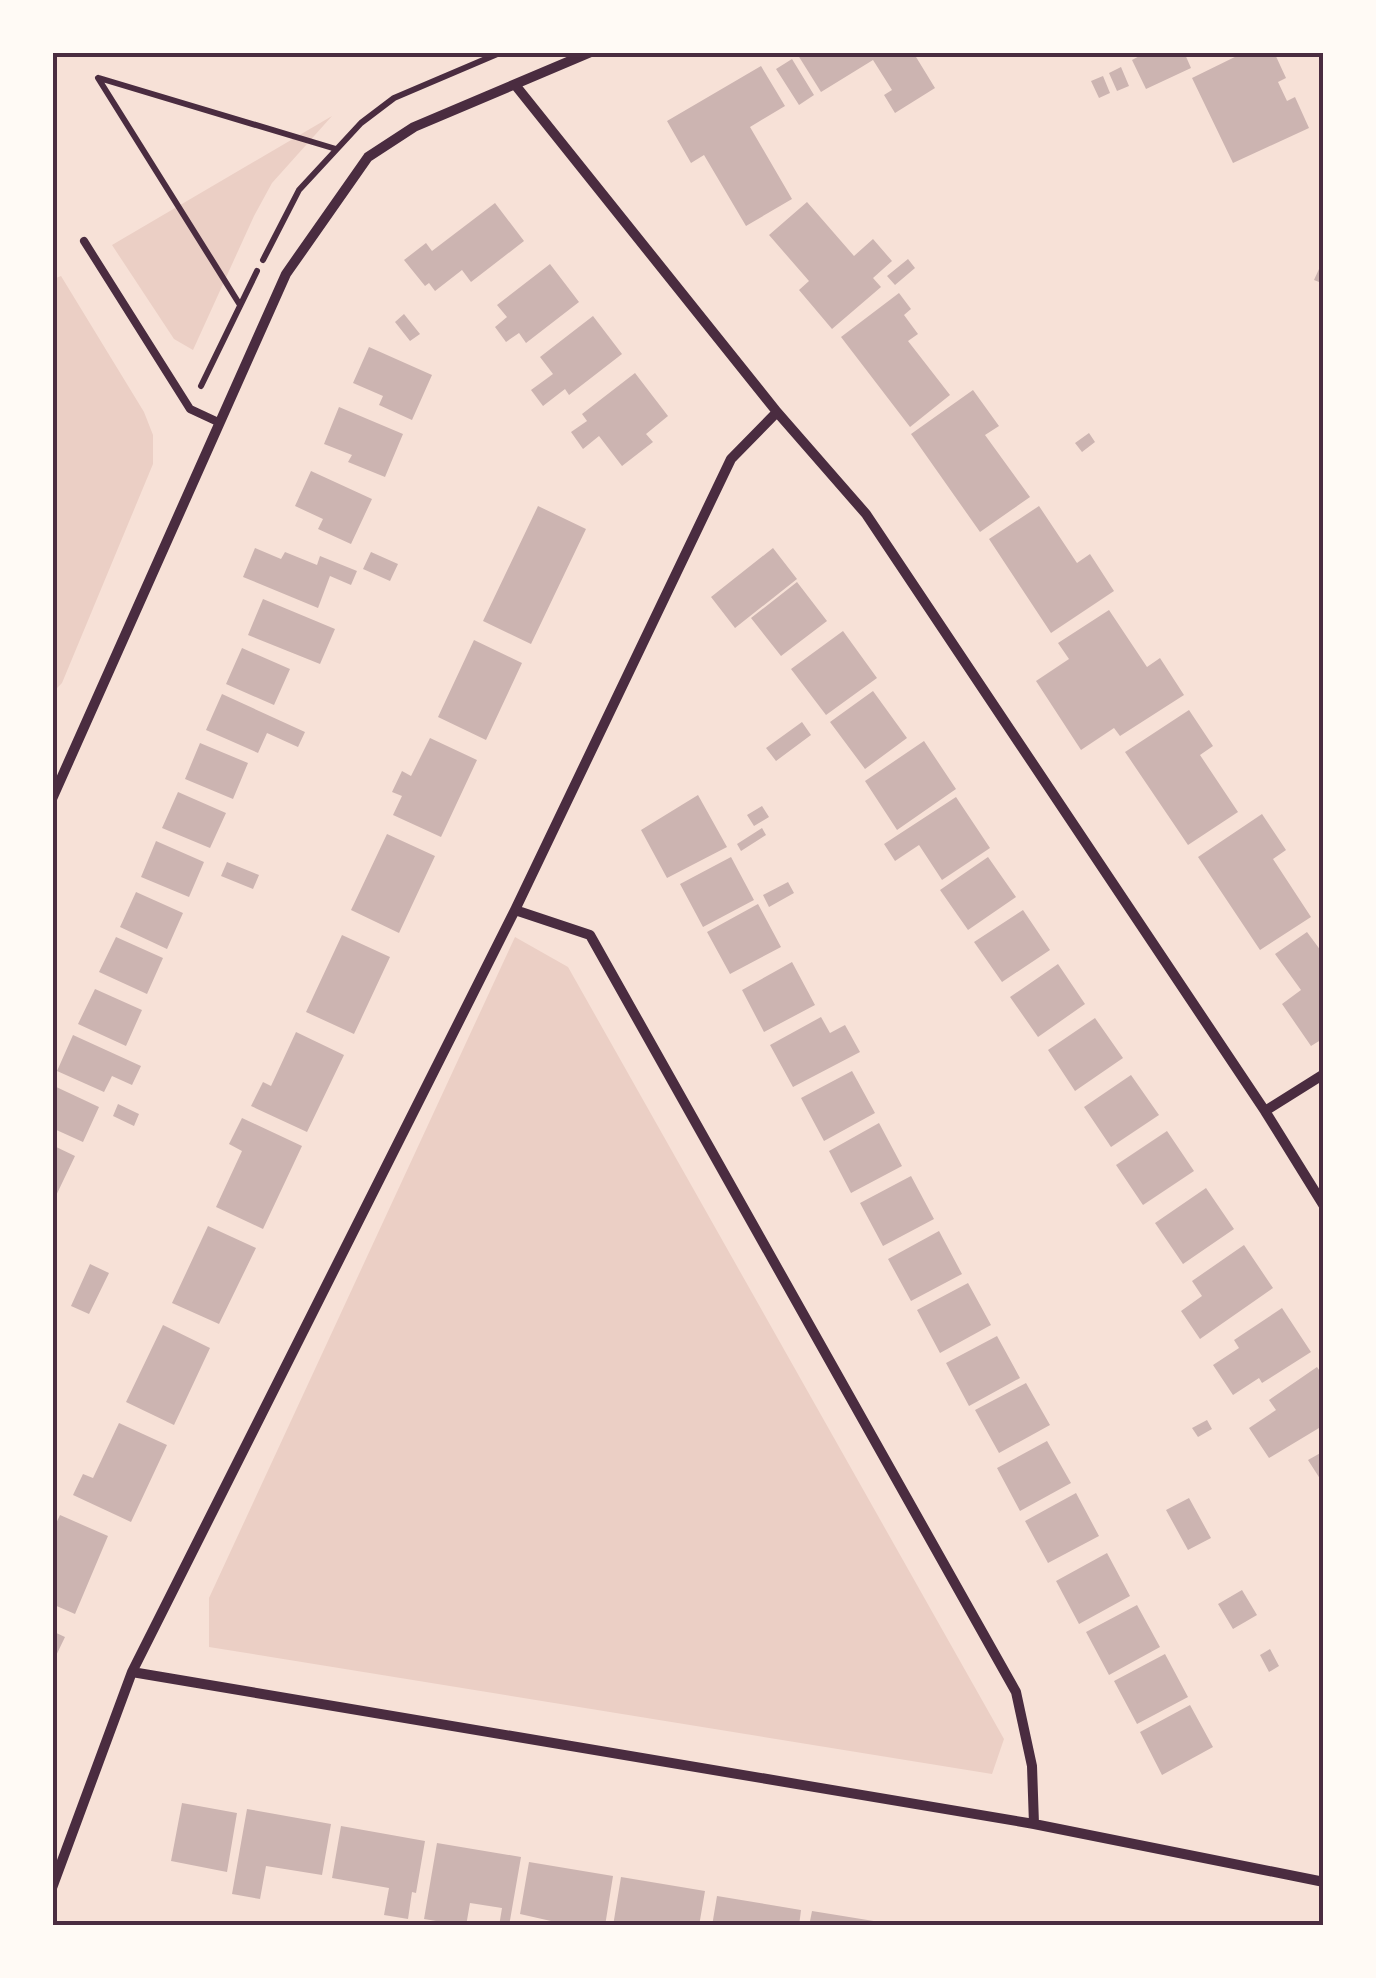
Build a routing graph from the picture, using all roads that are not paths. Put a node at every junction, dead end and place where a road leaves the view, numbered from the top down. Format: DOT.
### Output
graph roads {
  1 [pos="591,52"];
  2 [pos="516,86"];
  3 [pos="84,241"];
  4 [pos="777,412"];
  5 [pos="218,422"];
  6 [pos="58,771"];
  7 [pos="52,799"];
  8 [pos="516,910"];
  9 [pos="1324,1074"];
  10 [pos="1265,1111"];
  11 [pos="1324,1206"];
  12 [pos="132,1672"];
  13 [pos="1034,1824"];
  14 [pos="1324,1882"];
  15 [pos="52,1888"];
  1 -- 2 [label="street"];
  2 -- 4 [label="street"];
  2 -- 5 [label="street"];
  3 -- 5 [label="lane"];
  4 -- 8 [label="street"];
  4 -- 10 [label="street"];
  5 -- 6 [label="street"];
  6 -- 7 [label="street"];
  8 -- 12 [label="street"];
  8 -- 13 [label="street"];
  9 -- 10 [label="street"];
  10 -- 11 [label="street"];
  12 -- 13 [label="street"];
  12 -- 15 [label="street"];
  13 -- 14 [label="street"];
}
